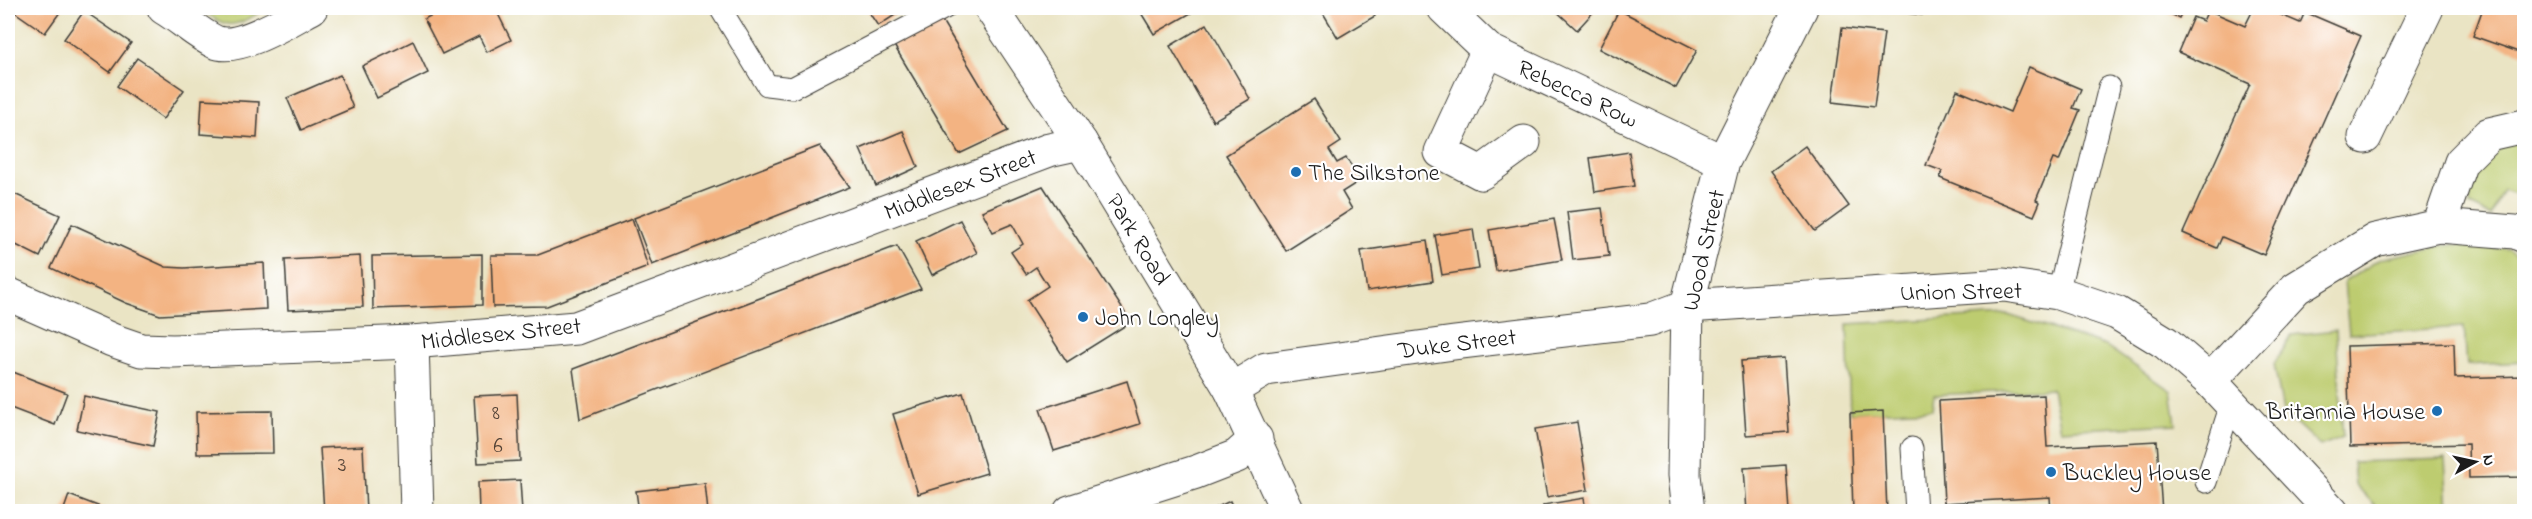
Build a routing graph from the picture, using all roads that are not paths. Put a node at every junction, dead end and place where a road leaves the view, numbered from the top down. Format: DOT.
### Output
graph roads {
  1 [pos="165,8"];
  2 [pos="311,8"];
  3 [pos="720,8"];
  4 [pos="945,8"];
  5 [pos="991,8"];
  6 [pos="1444,8"];
  7 [pos="1801,8"];
  8 [pos="2427,8"];
  9 [pos="1488,50"];
  10 [pos="2109,87"];
  11 [pos="2524,126"];
  12 [pos="2365,137"];
  13 [pos="1524,142"];
  14 [pos="1081,143"];
  15 [pos="1723,162"];
  16 [pos="2439,226"];
  17 [pos="2524,236"];
  18 [pos="2058,293"];
  19 [pos="8,294"];
  20 [pos="1687,306"];
  21 [pos="412,342"];
  22 [pos="1231,390"];
  23 [pos="2220,392"];
  24 [pos="1256,439"];
  25 [pos="1912,448"];
  26 [pos="2206,482"];
  27 [pos="417,512"];
  28 [pos="1070,512"];
  29 [pos="1288,512"];
  30 [pos="1688,512"];
  31 [pos="1917,512"];
  32 [pos="2332,512"];
  1 -- 2 [label="main road"];
  3 -- 4 [label="lane"];
  5 -- 14 [label="main road, Park Road"];
  6 -- 9 [label="main road, Rebecca Row"];
  7 -- 15 [label="main road, Wood Street"];
  8 -- 12 [label="main road"];
  9 -- 13 [label="main road"];
  9 -- 15 [label="main road, Rebecca Row"];
  10 -- 18 [label="lane"];
  11 -- 16 [label="main road"];
  14 -- 21 [label="main road, Middlesex Street"];
  14 -- 22 [label="main road, Park Road"];
  15 -- 20 [label="main road, Wood Street"];
  16 -- 17 [label="main road"];
  16 -- 23 [label="main road"];
  18 -- 20 [label="main road, Union Street"];
  18 -- 23 [label="main road, Union Street"];
  19 -- 21 [label="main road, Middlesex Street"];
  20 -- 22 [label="main road, Duke Street"];
  20 -- 30 [label="main road, Wood Street"];
  21 -- 27 [label="main road"];
  22 -- 24 [label="main road, Park Road"];
  23 -- 26 [label="lane"];
  23 -- 32 [label="main road, Union Street"];
  24 -- 28 [label="main road"];
  24 -- 29 [label="main road, Park Road"];
  25 -- 31 [label="lane"];
}
